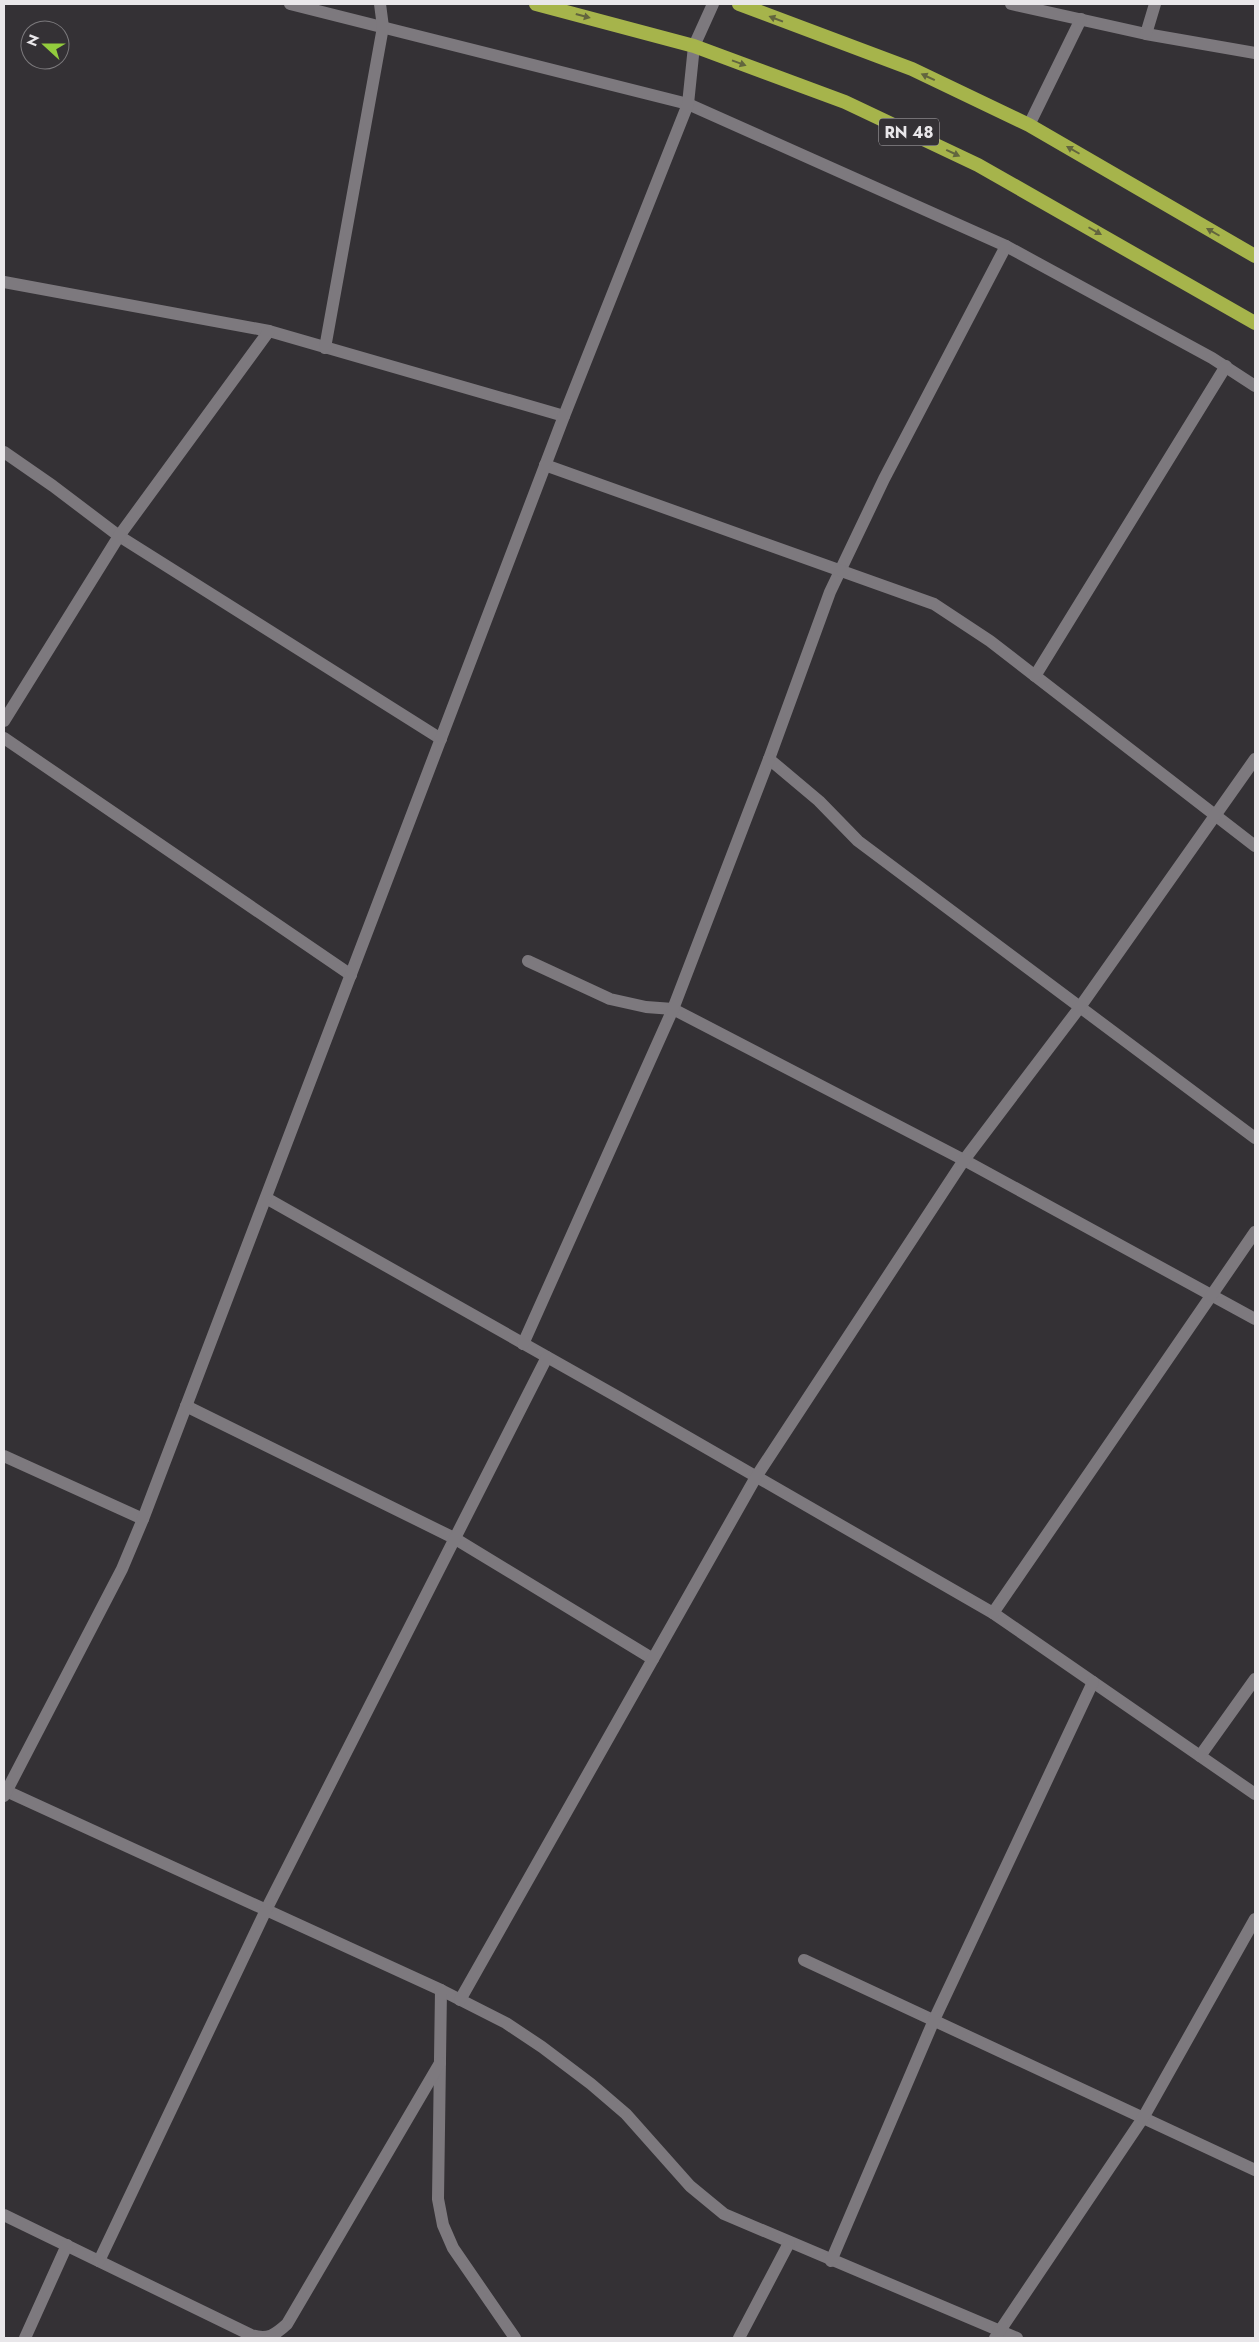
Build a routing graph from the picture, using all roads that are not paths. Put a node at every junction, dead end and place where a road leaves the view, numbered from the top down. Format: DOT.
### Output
graph roads {
  1 [pos="290,4"];
  2 [pos="380,4"];
  3 [pos="536,4"];
  4 [pos="713,4"];
  5 [pos="739,4"];
  6 [pos="1011,4"];
  7 [pos="1155,4"];
  8 [pos="1081,19"];
  9 [pos="383,27"];
  10 [pos="1146,34"];
  11 [pos="694,46"];
  12 [pos="1255,53"];
  13 [pos="688,104"];
  14 [pos="1029,125"];
  15 [pos="1006,246"];
  16 [pos="1255,256"];
  17 [pos="4,282"];
  18 [pos="1255,323"];
  19 [pos="268,332"];
  20 [pos="325,348"];
  21 [pos="1226,366"];
  22 [pos="1255,386"];
  23 [pos="564,416"];
  24 [pos="4,452"];
  25 [pos="545,465"];
  26 [pos="119,536"];
  27 [pos="839,572"];
  28 [pos="1035,676"];
  29 [pos="4,721"];
  30 [pos="4,738"];
  31 [pos="441,739"];
  32 [pos="769,759"];
  33 [pos="1255,759"];
  34 [pos="1216,814"];
  35 [pos="1255,846"];
  36 [pos="528,962"];
  37 [pos="351,974"];
  38 [pos="1080,1007"];
  39 [pos="673,1009"];
  40 [pos="1255,1138"];
  41 [pos="964,1160"];
  42 [pos="266,1198"];
  43 [pos="1255,1232"];
  44 [pos="1212,1294"];
  45 [pos="1255,1319"];
  46 [pos="523,1344"];
  47 [pos="547,1357"];
  48 [pos="186,1406"];
  49 [pos="4,1456"];
  50 [pos="756,1477"];
  51 [pos="143,1519"];
  52 [pos="454,1538"];
  53 [pos="993,1613"];
  54 [pos="652,1660"];
  55 [pos="1255,1679"];
  56 [pos="1093,1682"];
  57 [pos="1200,1756"];
  58 [pos="5,1792"];
  59 [pos="1255,1794"];
  60 [pos="266,1910"];
  61 [pos="1255,1919"];
  62 [pos="804,1960"];
  63 [pos="441,1990"];
  64 [pos="460,2000"];
  65 [pos="934,2020"];
  66 [pos="440,2063"];
  67 [pos="1143,2118"];
  68 [pos="1255,2170"];
  69 [pos="4,2215"];
  70 [pos="790,2243"];
  71 [pos="67,2246"];
  72 [pos="99,2261"];
  73 [pos="832,2261"];
  74 [pos="998,2335"];
  75 [pos="25,2338"];
  76 [pos="515,2338"];
  77 [pos="739,2338"];
  78 [pos="1017,2338"];
  1 -- 9 [label="street"];
  2 -- 9 [label="street"];
  3 -- 11 [label="highway, RN 48, one-way"];
  4 -- 11 [label="street"];
  14 -- 5 [label="highway, one-way"];
  6 -- 8 [label="street"];
  7 -- 10 [label="street"];
  8 -- 10 [label="street"];
  8 -- 14 [label="street"];
  9 -- 13 [label="street"];
  9 -- 20 [label="street"];
  10 -- 12 [label="street"];
  11 -- 13 [label="street"];
  11 -- 18 [label="highway, RN 48, one-way"];
  13 -- 15 [label="street"];
  13 -- 23 [label="street"];
  16 -- 14 [label="highway, one-way"];
  15 -- 21 [label="street"];
  15 -- 27 [label="street"];
  17 -- 19 [label="street"];
  19 -- 20 [label="street"];
  19 -- 26 [label="street"];
  20 -- 23 [label="street"];
  21 -- 22 [label="street"];
  21 -- 28 [label="street"];
  23 -- 25 [label="street"];
  24 -- 26 [label="street"];
  25 -- 27 [label="street"];
  25 -- 31 [label="street"];
  26 -- 29 [label="street"];
  26 -- 31 [label="street"];
  27 -- 28 [label="street"];
  27 -- 32 [label="street"];
  28 -- 34 [label="street"];
  30 -- 37 [label="street"];
  31 -- 37 [label="street"];
  32 -- 38 [label="street"];
  32 -- 39 [label="street"];
  33 -- 34 [label="street"];
  34 -- 35 [label="street"];
  34 -- 38 [label="street"];
  36 -- 39 [label="street"];
  37 -- 42 [label="street"];
  38 -- 40 [label="street"];
  38 -- 41 [label="street"];
  39 -- 41 [label="street"];
  39 -- 46 [label="street"];
  41 -- 44 [label="street"];
  41 -- 50 [label="street"];
  42 -- 46 [label="street"];
  42 -- 48 [label="street"];
  43 -- 44 [label="street"];
  44 -- 45 [label="street"];
  44 -- 53 [label="street"];
  46 -- 47 [label="street"];
  47 -- 50 [label="street"];
  47 -- 52 [label="street"];
  48 -- 51 [label="street"];
  48 -- 52 [label="street"];
  49 -- 51 [label="street"];
  50 -- 53 [label="street"];
  50 -- 54 [label="street"];
  51 -- 58 [label="street"];
  52 -- 54 [label="street"];
  52 -- 60 [label="street"];
  53 -- 56 [label="street"];
  54 -- 64 [label="street"];
  55 -- 57 [label="street"];
  56 -- 57 [label="street"];
  56 -- 65 [label="street"];
  57 -- 59 [label="street"];
  58 -- 60 [label="street"];
  60 -- 63 [label="street"];
  60 -- 72 [label="street"];
  61 -- 67 [label="street"];
  62 -- 65 [label="street"];
  63 -- 64 [label="street"];
  63 -- 66 [label="street"];
  64 -- 70 [label="street"];
  65 -- 67 [label="street"];
  65 -- 73 [label="street"];
  66 -- 72 [label="street"];
  66 -- 76 [label="street"];
  67 -- 68 [label="street"];
  67 -- 74 [label="street"];
  69 -- 71 [label="street"];
  70 -- 73 [label="street"];
  70 -- 77 [label="street"];
  71 -- 72 [label="street"];
  71 -- 75 [label="street"];
  73 -- 74 [label="street"];
  74 -- 78 [label="street"];
}
